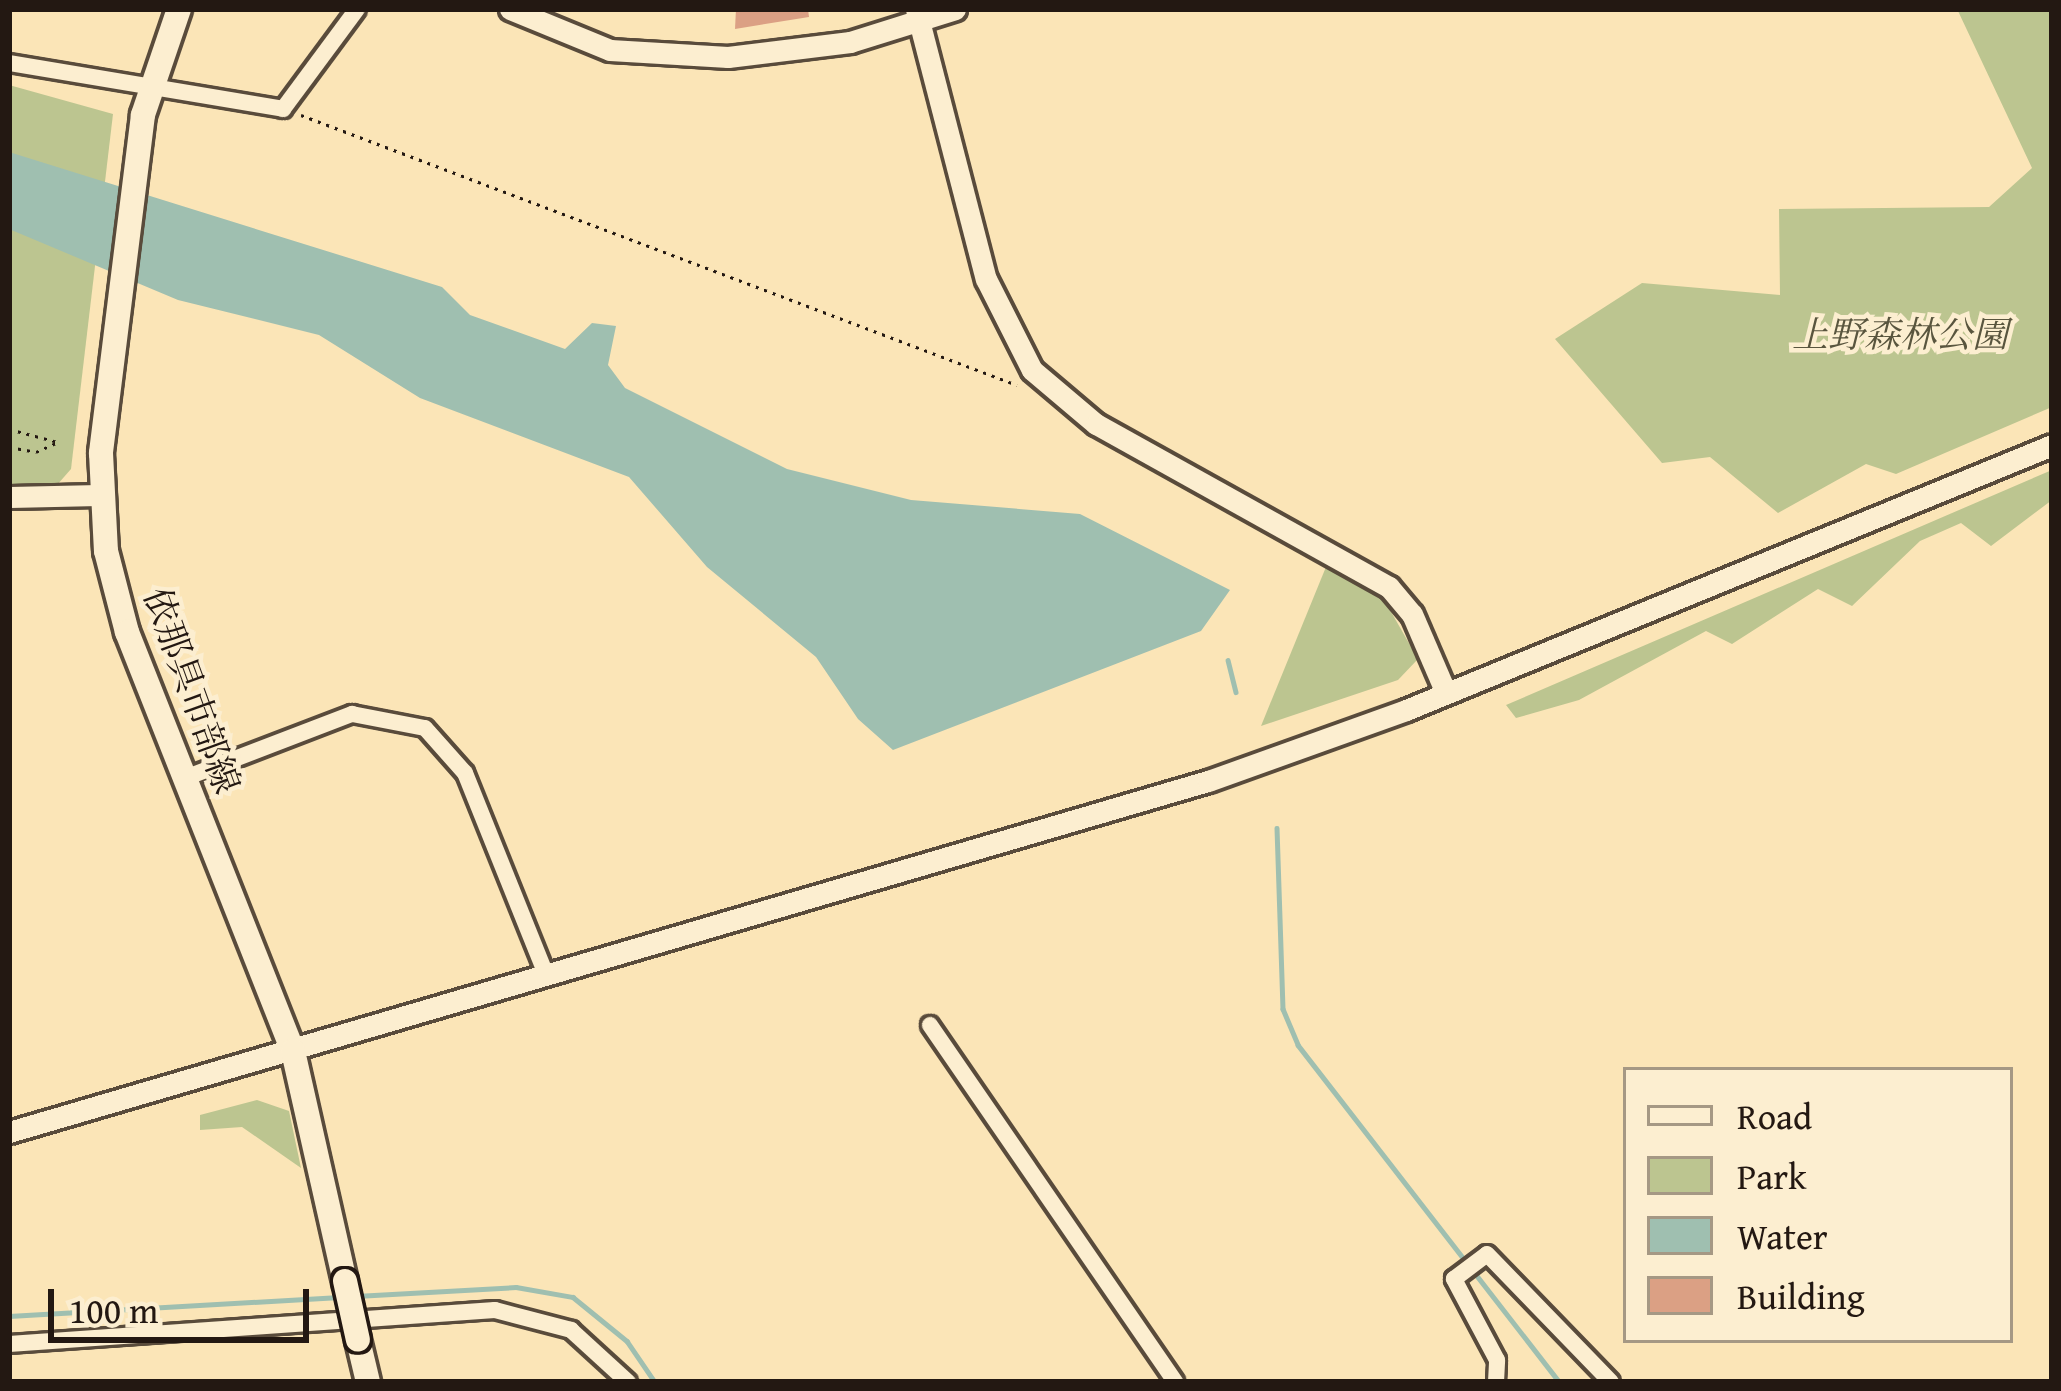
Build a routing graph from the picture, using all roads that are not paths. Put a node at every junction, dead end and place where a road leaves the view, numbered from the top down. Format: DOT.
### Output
graph roads {
  1 [pos="179,9"];
  2 [pos="357,9"];
  3 [pos="510,9"];
  4 [pos="955,9"];
  5 [pos="918,16"];
  6 [pos="9,63"];
  7 [pos="146,104"];
  8 [pos="2052,445"];
  9 [pos="99,495"];
  10 [pos="9,497"];
  11 [pos="1446,693"];
  12 [pos="185,778"];
  13 [pos="547,977"];
  14 [pos="931,1024"];
  15 [pos="292,1051"];
  16 [pos="9,1132"];
  17 [pos="9,1344"];
  18 [pos="368,1382"];
  19 [pos="628,1382"];
  20 [pos="1174,1382"];
  21 [pos="1496,1382"];
  22 [pos="1611,1382"];
  1 -- 7 [label="main road, 依那具市部線"];
  2 -- 7 [label="street"];
  3 -- 5 [label="street"];
  4 -- 5 [label="street"];
  5 -- 11 [label="street"];
  6 -- 7 [label="street"];
  7 -- 9 [label="main road, 依那具市部線"];
  8 -- 11 [label="street"];
  9 -- 10 [label="street"];
  9 -- 12 [label="main road, 依那具市部線"];
  11 -- 13 [label="street"];
  12 -- 13 [label="street"];
  12 -- 15 [label="main road, 依那具市部線"];
  13 -- 15 [label="street"];
  14 -- 20 [label="street"];
  15 -- 16 [label="street"];
  15 -- 18 [label="main road, 依那具市部線, bridge"];
  17 -- 19 [label="street"];
  21 -- 22 [label="street"];
}
